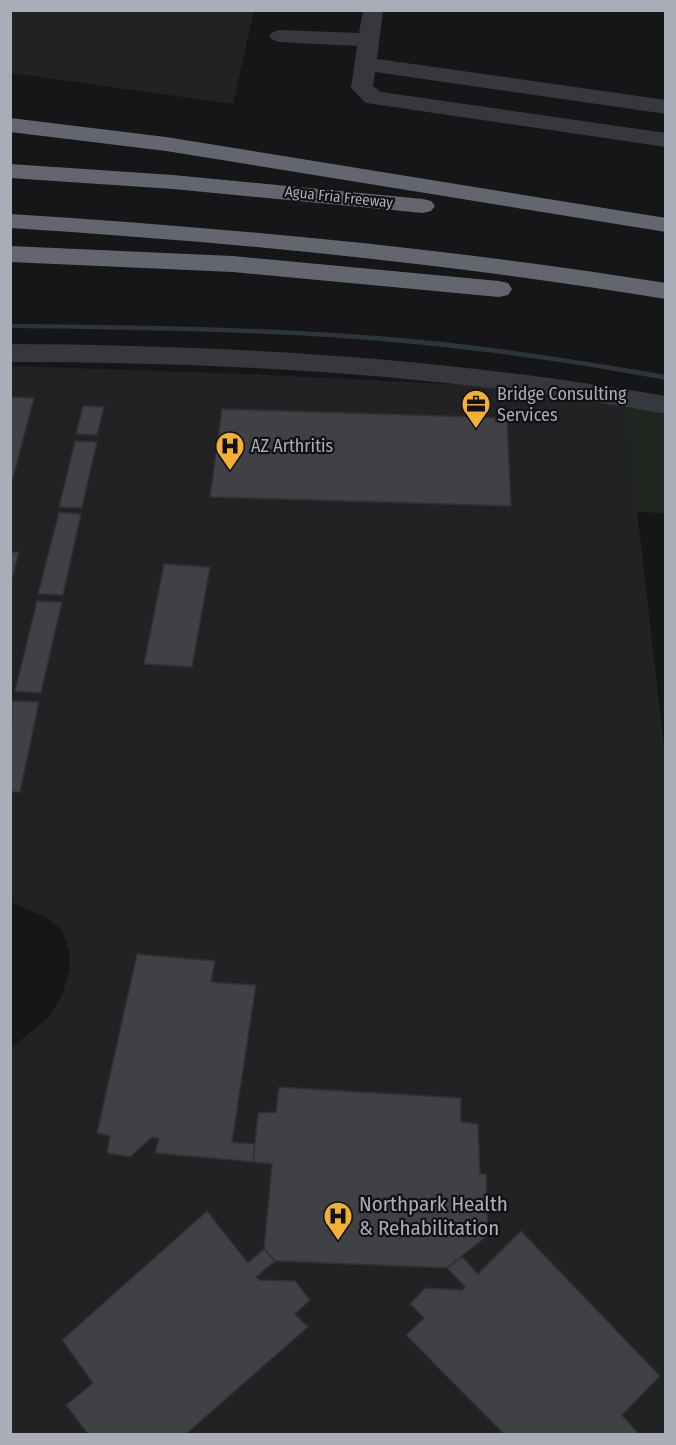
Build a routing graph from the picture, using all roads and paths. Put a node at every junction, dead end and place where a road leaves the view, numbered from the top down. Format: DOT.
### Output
graph roads {
  1 [pos="373,10"];
  2 [pos="280,36"];
  3 [pos="368,40"];
  4 [pos="365,64"];
  5 [pos="666,107"];
  6 [pos="10,124"];
  7 [pos="666,140"];
  8 [pos="10,171"];
  9 [pos="10,221"];
  10 [pos="666,225"];
  11 [pos="666,241"];
  12 [pos="10,254"];
  13 [pos="666,291"];
  14 [pos="666,311"];
  15 [pos="10,353"];
  16 [pos="666,405"];
  1 -- 3 [label="lane"];
  2 -- 3 [label="lane"];
  3 -- 4 [label="lane"];
  4 -- 5 [label="lane"];
  4 -- 7 [label="lane"];
  6 -- 10 [label="highway"];
  8 -- 11 [label="highway, Agua Fria Freeway"];
  9 -- 13 [label="highway"];
  12 -- 14 [label="highway"];
  15 -- 16 [label="lane"];
}
